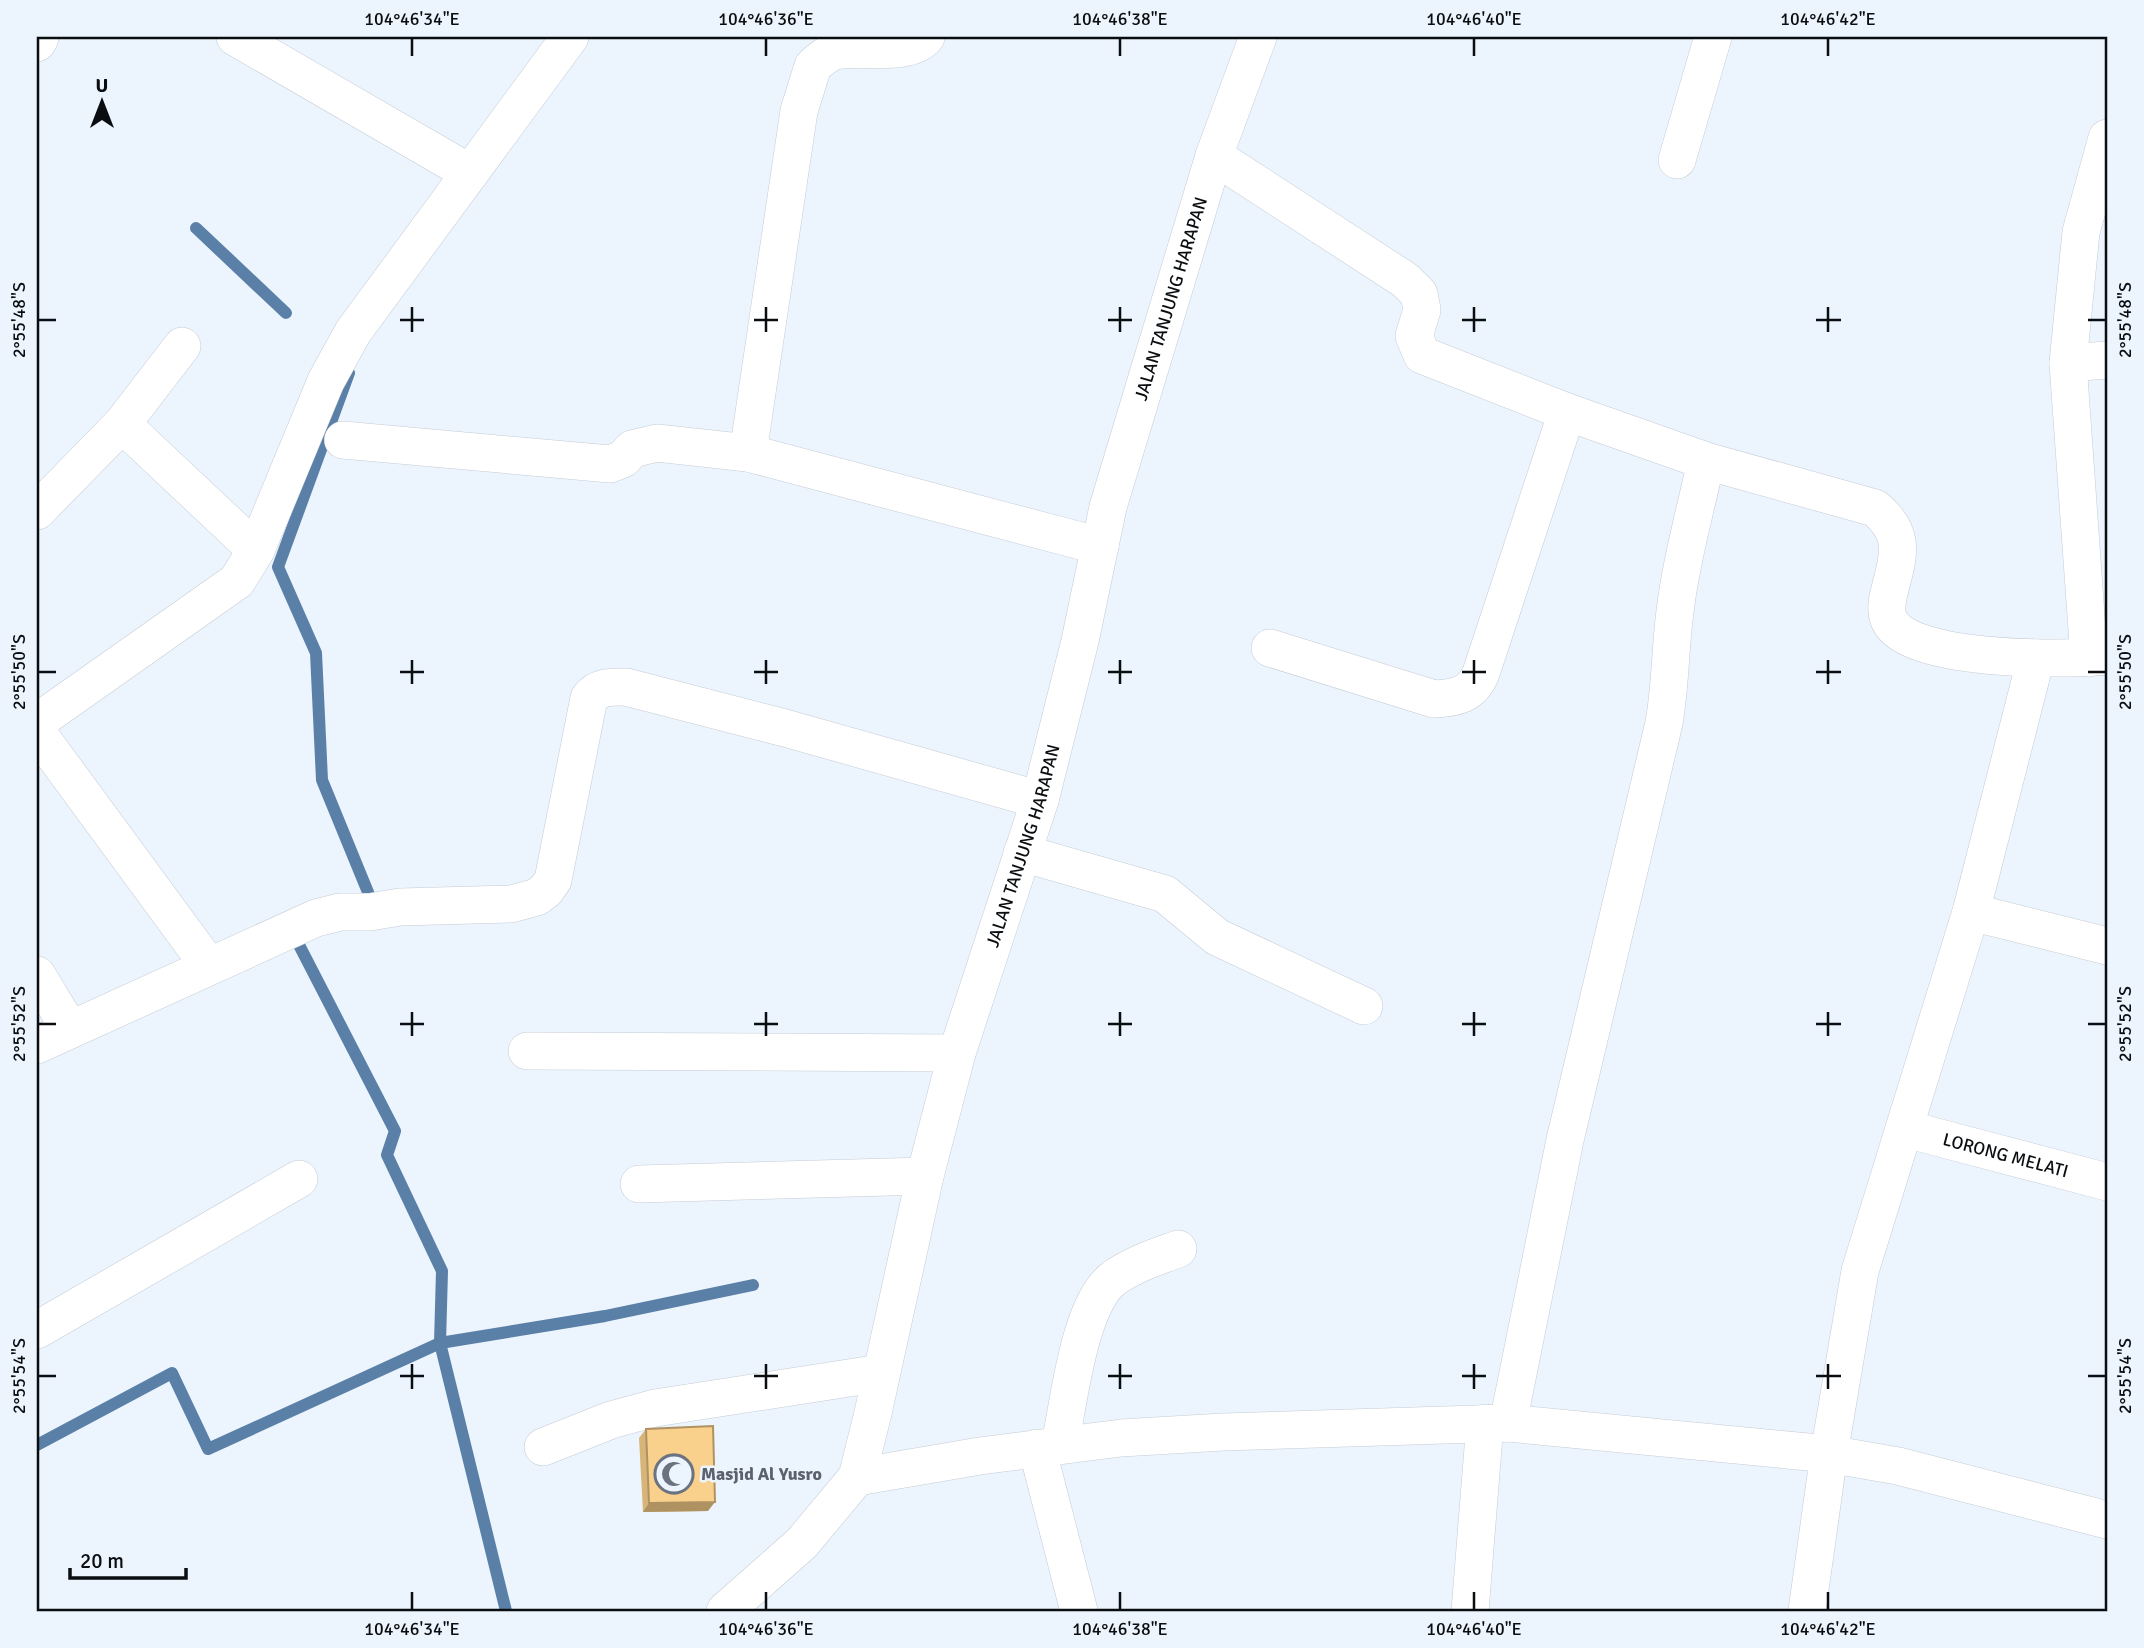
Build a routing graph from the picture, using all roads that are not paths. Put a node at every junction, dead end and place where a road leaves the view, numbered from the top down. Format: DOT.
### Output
graph roads {
  1 [pos="235,37"];
  2 [pos="570,37"];
  3 [pos="926,37"];
  4 [pos="1258,37"];
  5 [pos="1713,37"];
  6 [pos="2107,138"];
  7 [pos="1214,156"];
  8 [pos="1677,160"];
  9 [pos="470,173"];
  10 [pos="182,346"];
  11 [pos="2107,360"];
  12 [pos="2068,363"];
  13 [pos="1567,412"];
  14 [pos="122,424"];
  15 [pos="343,440"];
  16 [pos="748,453"];
  17 [pos="1706,461"];
  18 [pos="37,511"];
  19 [pos="1100,546"];
  20 [pos="256,550"];
  21 [pos="1270,648"];
  22 [pos="2098,657"];
  23 [pos="2036,658"];
  24 [pos="37,722"];
  25 [pos="37,732"];
  26 [pos="1040,800"];
  27 [pos="1022,853"];
  28 [pos="1971,912"];
  29 [pos="2107,946"];
  30 [pos="209,966"];
  31 [pos="37,975"];
  32 [pos="1364,1006"];
  33 [pos="69,1028"];
  34 [pos="37,1045"];
  35 [pos="527,1051"];
  36 [pos="957,1053"];
  37 [pos="1906,1129"];
  38 [pos="925,1175"];
  39 [pos="299,1179"];
  40 [pos="2107,1182"];
  41 [pos="639,1184"];
  42 [pos="1178,1249"];
  43 [pos="37,1330"];
  44 [pos="881,1373"];
  45 [pos="1497,1423"];
  46 [pos="1049,1446"];
  47 [pos="543,1447"];
  48 [pos="1829,1454"];
  49 [pos="857,1477"];
  50 [pos="2107,1520"];
  51 [pos="725,1611"];
  52 [pos="1079,1611"];
  53 [pos="1469,1611"];
  54 [pos="1807,1611"];
  1 -- 9 [label="street"];
  2 -- 9 [label="street"];
  3 -- 16 [label="street"];
  4 -- 7 [label="street, JALAN TANJUNG HARAPAN"];
  5 -- 8 [label="street"];
  6 -- 12 [label="street"];
  7 -- 13 [label="street"];
  7 -- 19 [label="street, JALAN TANJUNG HARAPAN"];
  9 -- 20 [label="street"];
  10 -- 14 [label="street"];
  11 -- 12 [label="street"];
  12 -- 22 [label="street"];
  13 -- 17 [label="street"];
  13 -- 21 [label="street"];
  14 -- 18 [label="street"];
  14 -- 20 [label="street"];
  15 -- 16 [label="street"];
  16 -- 19 [label="street"];
  17 -- 23 [label="street"];
  17 -- 45 [label="street"];
  19 -- 26 [label="street, JALAN TANJUNG HARAPAN"];
  20 -- 24 [label="street"];
  22 -- 23 [label="street"];
  23 -- 28 [label="street"];
  25 -- 30 [label="street"];
  26 -- 27 [label="street, JALAN TANJUNG HARAPAN"];
  26 -- 30 [label="street"];
  27 -- 32 [label="street"];
  27 -- 36 [label="street, JALAN TANJUNG HARAPAN"];
  28 -- 29 [label="street"];
  28 -- 37 [label="street"];
  30 -- 33 [label="street"];
  31 -- 33 [label="street"];
  33 -- 34 [label="street"];
  35 -- 36 [label="street"];
  36 -- 38 [label="street, JALAN TANJUNG HARAPAN"];
  37 -- 40 [label="street, LORONG MELATI"];
  37 -- 48 [label="street"];
  38 -- 41 [label="street"];
  38 -- 44 [label="street, JALAN TANJUNG HARAPAN"];
  39 -- 43 [label="street"];
  42 -- 46 [label="street"];
  44 -- 47 [label="street"];
  44 -- 49 [label="street, JALAN TANJUNG HARAPAN"];
  45 -- 46 [label="street"];
  45 -- 48 [label="street"];
  45 -- 53 [label="street"];
  46 -- 49 [label="street"];
  46 -- 52 [label="street"];
  48 -- 50 [label="street"];
  48 -- 54 [label="street"];
  49 -- 51 [label="street, JALAN TANJUNG HARAPAN"];
}
